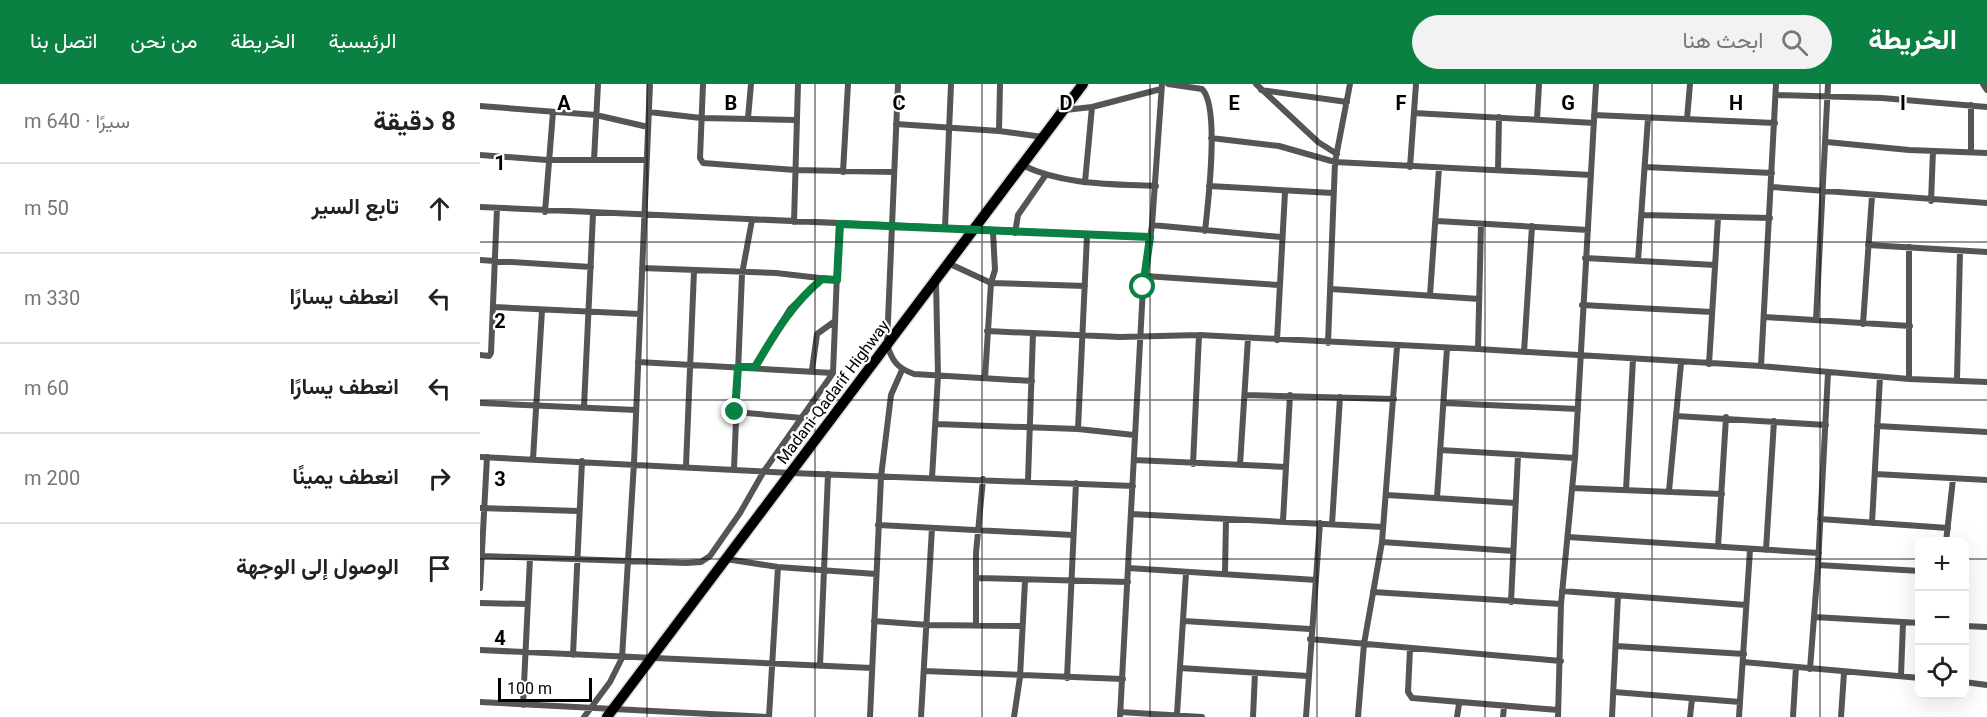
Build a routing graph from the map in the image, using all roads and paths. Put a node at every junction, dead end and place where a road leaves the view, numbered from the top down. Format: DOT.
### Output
graph roads {
  1 [pos="598,84"];
  2 [pos="650,84"];
  3 [pos="703,84"];
  4 [pos="751,84"];
  5 [pos="798,84"];
  6 [pos="848,84"];
  7 [pos="898,84"];
  8 [pos="951,84"];
  9 [pos="999,84"];
  10 [pos="1083,84"];
  11 [pos="1168,84"];
  12 [pos="1350,84"];
  13 [pos="1416,84"];
  14 [pos="1539,84"];
  15 [pos="1596,84"];
  16 [pos="1689,84"];
  17 [pos="1776,84"];
  18 [pos="1828,84"];
  19 [pos="1983,84"];
  20 [pos="1162,87"];
  21 [pos="1258,87"];
  22 [pos="1987,90"];
  23 [pos="1776,95"];
  24 [pos="1828,96"];
  25 [pos="1347,102"];
  26 [pos="1971,105"];
  27 [pos="480,106"];
  28 [pos="1092,107"];
  29 [pos="1987,107"];
  30 [pos="1064,110"];
  31 [pos="553,112"];
  32 [pos="649,112"];
  33 [pos="1414,113"];
  34 [pos="596,115"];
  35 [pos="701,117"];
  36 [pos="1499,117"];
  37 [pos="748,118"];
  38 [pos="1648,118"];
  39 [pos="1537,119"];
  40 [pos="1594,119"];
  41 [pos="1687,119"];
  42 [pos="795,120"];
  43 [pos="1775,123"];
  44 [pos="896,124"];
  45 [pos="648,127"];
  46 [pos="948,129"];
  47 [pos="999,131"];
  48 [pos="1043,137"];
  49 [pos="1211,138"];
  50 [pos="1827,142"];
  51 [pos="1934,150"];
  52 [pos="1971,152"];
  53 [pos="1987,153"];
  54 [pos="1337,154"];
  55 [pos="480,155"];
  56 [pos="547,160"];
  57 [pos="594,160"];
  58 [pos="645,160"];
  59 [pos="1335,162"];
  60 [pos="1022,165"];
  61 [pos="1410,167"];
  62 [pos="1646,167"];
  63 [pos="1439,168"];
  64 [pos="795,170"];
  65 [pos="1498,170"];
  66 [pos="843,172"];
  67 [pos="894,172"];
  68 [pos="1772,174"];
  69 [pos="1591,175"];
  70 [pos="1045,176"];
  71 [pos="1085,182"];
  72 [pos="1156,186"];
  73 [pos="1209,186"];
  74 [pos="1772,187"];
  75 [pos="1824,191"];
  76 [pos="1285,192"];
  77 [pos="1333,193"];
  78 [pos="1872,196"];
  79 [pos="1931,201"];
  80 [pos="1987,203"];
  81 [pos="480,207"];
  82 [pos="497,208"];
  83 [pos="545,212"];
  84 [pos="593,214"];
  85 [pos="1643,215"];
  86 [pos="644,216"];
  87 [pos="1718,218"];
  88 [pos="1770,218"];
  89 [pos="752,220"];
  90 [pos="1437,221"];
  91 [pos="794,222"];
  92 [pos="840,224"];
  93 [pos="1481,224"];
  94 [pos="1152,225"];
  95 [pos="1532,226"];
  96 [pos="893,227"];
  97 [pos="945,228"];
  98 [pos="974,229"];
  99 [pos="1587,230"];
  100 [pos="1205,231"];
  101 [pos="993,232"];
  102 [pos="1015,233"];
  103 [pos="1087,236"];
  104 [pos="1150,237"];
  105 [pos="1281,237"];
  106 [pos="1868,245"];
  107 [pos="1910,247"];
  108 [pos="1960,251"];
  109 [pos="1987,252"];
  110 [pos="1585,258"];
  111 [pos="480,260"];
  112 [pos="495,260"];
  113 [pos="1638,261"];
  114 [pos="948,263"];
  115 [pos="1715,265"];
  116 [pos="591,267"];
  117 [pos="642,268"];
  118 [pos="694,271"];
  119 [pos="742,274"];
  120 [pos="1145,276"];
  121 [pos="822,279"];
  122 [pos="837,280"];
  123 [pos="936,280"];
  124 [pos="991,283"];
  125 [pos="1279,285"];
  126 [pos="1085,286"];
  127 [pos="1331,288"];
  128 [pos="1430,295"];
  129 [pos="1479,299"];
  130 [pos="1582,305"];
  131 [pos="494,307"];
  132 [pos="542,310"];
  133 [pos="589,312"];
  134 [pos="1712,312"];
  135 [pos="640,314"];
  136 [pos="1765,317"];
  137 [pos="1816,320"];
  138 [pos="835,321"];
  139 [pos="1863,324"];
  140 [pos="1910,326"];
  141 [pos="987,331"];
  142 [pos="1033,333"];
  143 [pos="1083,334"];
  144 [pos="1200,335"];
  145 [pos="1142,336"];
  146 [pos="1248,338"];
  147 [pos="1276,340"];
  148 [pos="1328,343"];
  149 [pos="887,344"];
  150 [pos="1397,347"];
  151 [pos="1447,348"];
  152 [pos="1478,349"];
  153 [pos="1524,352"];
  154 [pos="480,355"];
  155 [pos="1580,356"];
  156 [pos="1633,359"];
  157 [pos="638,362"];
  158 [pos="1680,363"];
  159 [pos="690,364"];
  160 [pos="1708,364"];
  161 [pos="1761,366"];
  162 [pos="738,367"];
  163 [pos="755,367"];
  164 [pos="812,370"];
  165 [pos="902,370"];
  166 [pos="833,373"];
  167 [pos="1828,373"];
  168 [pos="938,376"];
  169 [pos="1880,377"];
  170 [pos="985,378"];
  171 [pos="1909,379"];
  172 [pos="1957,380"];
  173 [pos="1032,381"];
  174 [pos="1987,382"];
  175 [pos="1245,395"];
  176 [pos="1290,395"];
  177 [pos="1340,397"];
  178 [pos="1394,399"];
  179 [pos="480,403"];
  180 [pos="536,404"];
  181 [pos="1444,404"];
  182 [pos="584,407"];
  183 [pos="1578,409"];
  184 [pos="636,410"];
  185 [pos="735,412"];
  186 [pos="1676,416"];
  187 [pos="1726,417"];
  188 [pos="802,418"];
  189 [pos="1774,421"];
  190 [pos="936,424"];
  191 [pos="1826,425"];
  192 [pos="1877,426"];
  193 [pos="1031,429"];
  194 [pos="1078,429"];
  195 [pos="1987,432"];
  196 [pos="1134,435"];
  197 [pos="1440,450"];
  198 [pos="1518,455"];
  199 [pos="483,457"];
  200 [pos="1575,458"];
  201 [pos="533,459"];
  202 [pos="1134,460"];
  203 [pos="582,461"];
  204 [pos="634,463"];
  205 [pos="1193,464"];
  206 [pos="1239,465"];
  207 [pos="686,466"];
  208 [pos="1286,467"];
  209 [pos="734,469"];
  210 [pos="764,471"];
  211 [pos="791,473"];
  212 [pos="828,474"];
  213 [pos="1875,474"];
  214 [pos="881,477"];
  215 [pos="932,478"];
  216 [pos="983,479"];
  217 [pos="1953,479"];
  218 [pos="1028,480"];
  219 [pos="1987,480"];
  220 [pos="1076,483"];
  221 [pos="1133,486"];
  222 [pos="1572,488"];
  223 [pos="1626,490"];
  224 [pos="1669,491"];
  225 [pos="1722,494"];
  226 [pos="1387,495"];
  227 [pos="1437,498"];
  228 [pos="1515,502"];
  229 [pos="482,508"];
  230 [pos="578,511"];
  231 [pos="1131,514"];
  232 [pos="1226,519"];
  233 [pos="1820,519"];
  234 [pos="1283,521"];
  235 [pos="1320,523"];
  236 [pos="1872,523"];
  237 [pos="1332,524"];
  238 [pos="878,525"];
  239 [pos="1383,527"];
  240 [pos="932,528"];
  241 [pos="1948,528"];
  242 [pos="978,531"];
  243 [pos="1072,535"];
  244 [pos="1568,537"];
  245 [pos="1947,537"];
  246 [pos="1382,542"];
  247 [pos="1718,548"];
  248 [pos="1750,550"];
  249 [pos="1766,550"];
  250 [pos="1513,551"];
  251 [pos="1819,553"];
  252 [pos="483,556"];
  253 [pos="530,558"];
  254 [pos="576,559"];
  255 [pos="726,559"];
  256 [pos="626,561"];
  257 [pos="1818,565"];
  258 [pos="778,567"];
  259 [pos="1128,568"];
  260 [pos="1915,571"];
  261 [pos="823,572"];
  262 [pos="1186,573"];
  263 [pos="1225,573"];
  264 [pos="876,574"];
  265 [pos="977,578"];
  266 [pos="1316,580"];
  267 [pos="1025,581"];
  268 [pos="1071,581"];
  269 [pos="1128,582"];
  270 [pos="480,588"];
  271 [pos="1562,591"];
  272 [pos="1373,592"];
  273 [pos="1618,595"];
  274 [pos="1511,602"];
  275 [pos="480,603"];
  276 [pos="527,604"];
  277 [pos="1562,604"];
  278 [pos="1746,605"];
  279 [pos="1815,617"];
  280 [pos="874,621"];
  281 [pos="1184,621"];
  282 [pos="1903,623"];
  283 [pos="1915,623"];
  284 [pos="928,625"];
  285 [pos="976,626"];
  286 [pos="1022,626"];
  287 [pos="1969,626"];
  288 [pos="1987,627"];
  289 [pos="1310,629"];
  290 [pos="1310,639"];
  291 [pos="1364,644"];
  292 [pos="1616,646"];
  293 [pos="1410,649"];
  294 [pos="480,650"];
  295 [pos="526,654"];
  296 [pos="1744,654"];
  297 [pos="573,656"];
  298 [pos="622,658"];
  299 [pos="650,660"];
  300 [pos="1561,661"];
  301 [pos="1743,662"];
  302 [pos="772,664"];
  303 [pos="820,666"];
  304 [pos="1796,667"];
  305 [pos="872,668"];
  306 [pos="1180,668"];
  307 [pos="1810,669"];
  308 [pos="924,671"];
  309 [pos="1255,673"];
  310 [pos="1844,673"];
  311 [pos="1901,675"];
  312 [pos="1308,676"];
  313 [pos="1020,677"];
  314 [pos="1915,677"];
  315 [pos="1067,678"];
  316 [pos="1123,679"];
  317 [pos="1969,683"];
  318 [pos="1987,685"];
  319 [pos="1614,692"];
  320 [pos="1692,699"];
  321 [pos="480,702"];
  322 [pos="1740,702"];
  323 [pos="1459,704"];
  324 [pos="523,705"];
  325 [pos="1504,707"];
  326 [pos="590,710"];
  327 [pos="637,710"];
  328 [pos="610,713"];
  329 [pos="1120,714"];
  330 [pos="1177,714"];
  331 [pos="1558,714"];
  332 [pos="723,716"];
  333 [pos="584,717"];
  334 [pos="635,717"];
  335 [pos="768,717"];
  336 [pos="870,717"];
  337 [pos="921,717"];
  338 [pos="1014,717"];
  339 [pos="1202,717"];
  340 [pos="1253,717"];
  341 [pos="1306,717"];
  342 [pos="1358,717"];
  343 [pos="1457,717"];
  344 [pos="1503,717"];
  345 [pos="1612,717"];
  346 [pos="1690,717"];
  347 [pos="1739,717"];
  348 [pos="1793,717"];
  349 [pos="1841,717"];
  1 -- 34 [label="street"];
  2 -- 32 [label="street"];
  3 -- 35 [label="street"];
  4 -- 37 [label="street"];
  5 -- 42 [label="street"];
  6 -- 66 [label="street"];
  7 -- 44 [label="street"];
  8 -- 46 [label="street"];
  9 -- 47 [label="street"];
  10 -- 30 [label="highway, Madani-Qadarif Highway"];
  11 -- 49 [label="street"];
  12 -- 25 [label="street"];
  13 -- 33 [label="street"];
  14 -- 39 [label="street"];
  15 -- 40 [label="street"];
  16 -- 41 [label="street"];
  17 -- 23 [label="street"];
  18 -- 24 [label="street"];
  19 -- 22 [label="street"];
  20 -- 28 [label="street"];
  20 -- 72 [label="street"];
  21 -- 25 [label="street"];
  21 -- 54 [label="street"];
  23 -- 24 [label="street"];
  23 -- 43 [label="street"];
  24 -- 26 [label="street"];
  24 -- 50 [label="street"];
  25 -- 54 [label="street"];
  26 -- 29 [label="street"];
  26 -- 52 [label="street"];
  27 -- 31 [label="street"];
  28 -- 30 [label="street"];
  28 -- 71 [label="street"];
  30 -- 48 [label="highway, Madani-Qadarif Highway"];
  31 -- 34 [label="street"];
  31 -- 56 [label="street"];
  32 -- 35 [label="street"];
  32 -- 45 [label="street"];
  33 -- 36 [label="street"];
  33 -- 61 [label="street"];
  34 -- 45 [label="street"];
  34 -- 57 [label="street"];
  35 -- 37 [label="street"];
  35 -- 64 [label="street"];
  36 -- 39 [label="street"];
  36 -- 65 [label="street"];
  37 -- 42 [label="street"];
  38 -- 40 [label="street"];
  38 -- 41 [label="street"];
  38 -- 62 [label="street"];
  39 -- 40 [label="street"];
  40 -- 69 [label="street"];
  41 -- 43 [label="street"];
  42 -- 64 [label="street"];
  43 -- 68 [label="street"];
  44 -- 46 [label="street"];
  44 -- 67 [label="street"];
  45 -- 58 [label="street"];
  46 -- 47 [label="street"];
  46 -- 97 [label="street"];
  47 -- 48 [label="street"];
  48 -- 60 [label="highway, Madani-Qadarif Highway"];
  49 -- 59 [label="street"];
  49 -- 73 [label="street"];
  50 -- 51 [label="street"];
  50 -- 75 [label="street"];
  51 -- 52 [label="street"];
  51 -- 79 [label="street"];
  52 -- 53 [label="street"];
  54 -- 59 [label="street"];
  55 -- 56 [label="street"];
  56 -- 57 [label="street"];
  56 -- 83 [label="street"];
  57 -- 58 [label="street"];
  58 -- 86 [label="street"];
  59 -- 61 [label="street"];
  59 -- 77 [label="street"];
  60 -- 70 [label="street"];
  60 -- 98 [label="highway, Madani-Qadarif Highway"];
  61 -- 63 [label="street"];
  62 -- 68 [label="street"];
  62 -- 85 [label="street"];
  63 -- 65 [label="street"];
  63 -- 90 [label="street"];
  64 -- 66 [label="street"];
  64 -- 91 [label="street"];
  65 -- 69 [label="street"];
  66 -- 67 [label="street"];
  67 -- 96 [label="street"];
  68 -- 74 [label="street"];
  69 -- 99 [label="street"];
  70 -- 71 [label="street"];
  70 -- 102 [label="street"];
  71 -- 72 [label="street"];
  72 -- 94 [label="street"];
  73 -- 76 [label="street"];
  73 -- 100 [label="street"];
  74 -- 75 [label="street"];
  74 -- 88 [label="street"];
  75 -- 78 [label="street"];
  75 -- 137 [label="street"];
  76 -- 77 [label="street"];
  76 -- 105 [label="street"];
  77 -- 127 [label="street"];
  78 -- 79 [label="street"];
  78 -- 106 [label="street"];
  79 -- 80 [label="street"];
  81 -- 82 [label="street"];
  82 -- 83 [label="street"];
  82 -- 112 [label="street"];
  83 -- 84 [label="street"];
  84 -- 86 [label="street"];
  84 -- 116 [label="street"];
  85 -- 87 [label="street"];
  85 -- 113 [label="street"];
  86 -- 89 [label="street"];
  86 -- 117 [label="street"];
  87 -- 88 [label="street"];
  87 -- 115 [label="street"];
  88 -- 136 [label="street"];
  89 -- 91 [label="street"];
  89 -- 119 [label="street"];
  90 -- 93 [label="street"];
  90 -- 128 [label="street"];
  91 -- 92 [label="street"];
  92 -- 96 [label="street"];
  92 -- 122 [label="street"];
  93 -- 95 [label="street"];
  93 -- 129 [label="street"];
  94 -- 100 [label="street"];
  94 -- 104 [label="street"];
  95 -- 99 [label="street"];
  95 -- 153 [label="street"];
  96 -- 97 [label="street"];
  96 -- 149 [label="street"];
  97 -- 98 [label="street"];
  98 -- 101 [label="street"];
  98 -- 114 [label="highway, Madani-Qadarif Highway"];
  99 -- 110 [label="street"];
  100 -- 105 [label="street"];
  101 -- 102 [label="street"];
  101 -- 124 [label="street"];
  102 -- 103 [label="street"];
  103 -- 104 [label="street"];
  103 -- 126 [label="street"];
  104 -- 120 [label="street"];
  105 -- 125 [label="street"];
  106 -- 107 [label="street"];
  106 -- 139 [label="street"];
  107 -- 108 [label="street"];
  107 -- 140 [label="street"];
  108 -- 109 [label="street"];
  108 -- 172 [label="street"];
  110 -- 113 [label="street"];
  110 -- 130 [label="street"];
  111 -- 112 [label="street"];
  112 -- 116 [label="street"];
  112 -- 131 [label="street"];
  113 -- 115 [label="street"];
  114 -- 123 [label="highway, Madani-Qadarif Highway"];
  114 -- 124 [label="street"];
  115 -- 134 [label="street"];
  116 -- 133 [label="street"];
  117 -- 118 [label="street"];
  117 -- 135 [label="street"];
  118 -- 119 [label="street"];
  118 -- 159 [label="street"];
  119 -- 121 [label="street"];
  119 -- 162 [label="street"];
  120 -- 125 [label="street"];
  120 -- 145 [label="street"];
  121 -- 122 [label="street"];
  121 -- 163 [label="street"];
  122 -- 138 [label="street"];
  123 -- 149 [label="highway, Madani-Qadarif Highway"];
  123 -- 168 [label="street"];
  124 -- 126 [label="street"];
  124 -- 141 [label="street"];
  125 -- 147 [label="street"];
  126 -- 143 [label="street"];
  127 -- 128 [label="street"];
  127 -- 148 [label="street"];
  128 -- 129 [label="street"];
  129 -- 152 [label="street"];
  130 -- 134 [label="street"];
  130 -- 155 [label="street"];
  131 -- 132 [label="street"];
  131 -- 154 [label="street"];
  132 -- 133 [label="street"];
  132 -- 180 [label="street"];
  133 -- 135 [label="street"];
  133 -- 182 [label="street"];
  134 -- 160 [label="street"];
  135 -- 157 [label="street"];
  136 -- 137 [label="street"];
  136 -- 161 [label="street"];
  137 -- 139 [label="street"];
  138 -- 164 [label="street"];
  138 -- 166 [label="street"];
  139 -- 140 [label="street"];
  140 -- 171 [label="street"];
  141 -- 142 [label="street"];
  141 -- 170 [label="street"];
  142 -- 143 [label="street"];
  142 -- 173 [label="street"];
  143 -- 145 [label="street"];
  143 -- 194 [label="street"];
  144 -- 145 [label="street"];
  144 -- 146 [label="street"];
  144 -- 205 [label="street"];
  145 -- 196 [label="street"];
  146 -- 147 [label="street"];
  146 -- 175 [label="street"];
  147 -- 148 [label="street"];
  148 -- 150 [label="street"];
  149 -- 165 [label="street"];
  149 -- 211 [label="highway, Madani-Qadarif Highway"];
  150 -- 151 [label="street"];
  150 -- 178 [label="street"];
  151 -- 152 [label="street"];
  151 -- 181 [label="street"];
  152 -- 153 [label="street"];
  153 -- 155 [label="street"];
  155 -- 156 [label="street"];
  155 -- 183 [label="street"];
  156 -- 158 [label="street"];
  156 -- 223 [label="street"];
  157 -- 159 [label="street"];
  157 -- 184 [label="street"];
  158 -- 160 [label="street"];
  158 -- 186 [label="street"];
  159 -- 162 [label="street"];
  159 -- 207 [label="street"];
  160 -- 161 [label="street"];
  161 -- 167 [label="street"];
  162 -- 163 [label="street"];
  162 -- 185 [label="street"];
  163 -- 164 [label="street"];
  164 -- 166 [label="street"];
  165 -- 168 [label="street"];
  165 -- 214 [label="street"];
  166 -- 188 [label="street"];
  167 -- 169 [label="street"];
  167 -- 191 [label="street"];
  168 -- 170 [label="street"];
  168 -- 190 [label="street"];
  169 -- 171 [label="street"];
  169 -- 192 [label="street"];
  170 -- 173 [label="street"];
  171 -- 172 [label="street"];
  172 -- 174 [label="street"];
  173 -- 193 [label="street"];
  175 -- 176 [label="street"];
  175 -- 206 [label="street"];
  176 -- 177 [label="street"];
  176 -- 208 [label="street"];
  177 -- 178 [label="street"];
  177 -- 237 [label="street"];
  178 -- 226 [label="street"];
  179 -- 180 [label="street"];
  180 -- 182 [label="street"];
  180 -- 201 [label="street"];
  181 -- 183 [label="street"];
  181 -- 197 [label="street"];
  182 -- 184 [label="street"];
  183 -- 200 [label="street"];
  184 -- 204 [label="street"];
  185 -- 188 [label="street"];
  185 -- 209 [label="street"];
  186 -- 187 [label="street"];
  186 -- 224 [label="street"];
  187 -- 189 [label="street"];
  187 -- 225 [label="street"];
  188 -- 210 [label="street"];
  189 -- 191 [label="street"];
  189 -- 249 [label="street"];
  190 -- 193 [label="street"];
  190 -- 215 [label="street"];
  191 -- 233 [label="street"];
  192 -- 195 [label="street"];
  192 -- 213 [label="street"];
  193 -- 194 [label="street"];
  193 -- 218 [label="street"];
  194 -- 196 [label="street"];
  196 -- 202 [label="street"];
  197 -- 198 [label="street"];
  197 -- 227 [label="street"];
  198 -- 200 [label="street"];
  198 -- 228 [label="street"];
  199 -- 201 [label="street"];
  199 -- 229 [label="street"];
  200 -- 222 [label="street"];
  201 -- 203 [label="street"];
  202 -- 205 [label="street"];
  202 -- 221 [label="street"];
  203 -- 204 [label="street"];
  203 -- 230 [label="street"];
  204 -- 207 [label="street"];
  204 -- 256 [label="street"];
  205 -- 206 [label="street"];
  206 -- 208 [label="street"];
  207 -- 209 [label="street"];
  208 -- 234 [label="street"];
  209 -- 210 [label="street"];
  210 -- 211 [label="street"];
  210 -- 256 [label="street"];
  211 -- 212 [label="street"];
  211 -- 255 [label="highway, Madani-Qadarif Highway"];
  212 -- 214 [label="street"];
  212 -- 261 [label="street"];
  213 -- 217 [label="street"];
  213 -- 236 [label="street"];
  214 -- 215 [label="street"];
  214 -- 238 [label="street"];
  215 -- 216 [label="street"];
  216 -- 218 [label="street"];
  216 -- 242 [label="street"];
  217 -- 219 [label="street"];
  217 -- 241 [label="street"];
  218 -- 220 [label="street"];
  220 -- 221 [label="street"];
  220 -- 243 [label="street"];
  221 -- 231 [label="street"];
  222 -- 223 [label="street"];
  222 -- 244 [label="street"];
  223 -- 224 [label="street"];
  224 -- 225 [label="street"];
  225 -- 247 [label="street"];
  226 -- 227 [label="street"];
  226 -- 239 [label="street"];
  227 -- 228 [label="street"];
  228 -- 250 [label="street"];
  229 -- 230 [label="street"];
  229 -- 252 [label="street"];
  230 -- 254 [label="street"];
  231 -- 232 [label="street"];
  231 -- 259 [label="street"];
  232 -- 234 [label="street"];
  232 -- 263 [label="street"];
  233 -- 236 [label="street"];
  233 -- 251 [label="street"];
  234 -- 235 [label="street"];
  235 -- 237 [label="street"];
  235 -- 266 [label="street"];
  236 -- 241 [label="street"];
  237 -- 239 [label="street"];
  238 -- 240 [label="street"];
  238 -- 264 [label="street"];
  239 -- 246 [label="street"];
  240 -- 242 [label="street"];
  240 -- 284 [label="street"];
  241 -- 245 [label="street"];
  242 -- 243 [label="street"];
  242 -- 265 [label="street"];
  243 -- 268 [label="street"];
  244 -- 247 [label="street"];
  244 -- 271 [label="street"];
  246 -- 250 [label="street"];
  246 -- 272 [label="street"];
  247 -- 248 [label="street"];
  248 -- 249 [label="street"];
  248 -- 278 [label="street"];
  249 -- 251 [label="street"];
  250 -- 274 [label="street"];
  251 -- 257 [label="street"];
  252 -- 253 [label="street"];
  252 -- 270 [label="street"];
  253 -- 254 [label="street"];
  253 -- 276 [label="street"];
  254 -- 256 [label="street"];
  254 -- 297 [label="street"];
  255 -- 258 [label="street"];
  255 -- 299 [label="highway, Madani-Qadarif Highway"];
  256 -- 298 [label="street"];
  257 -- 260 [label="street"];
  257 -- 279 [label="street"];
  258 -- 261 [label="street"];
  258 -- 302 [label="street"];
  259 -- 262 [label="street"];
  259 -- 269 [label="street"];
  261 -- 264 [label="street"];
  261 -- 303 [label="street"];
  262 -- 263 [label="street"];
  262 -- 281 [label="street"];
  263 -- 266 [label="street"];
  264 -- 280 [label="street"];
  265 -- 267 [label="street"];
  265 -- 285 [label="street"];
  266 -- 289 [label="street"];
  267 -- 268 [label="street"];
  267 -- 286 [label="street"];
  268 -- 269 [label="street"];
  268 -- 315 [label="street"];
  269 -- 316 [label="street"];
  271 -- 273 [label="street"];
  271 -- 277 [label="street"];
  272 -- 274 [label="street"];
  272 -- 291 [label="street"];
  273 -- 278 [label="street"];
  273 -- 292 [label="street"];
  274 -- 277 [label="street"];
  275 -- 276 [label="street"];
  276 -- 295 [label="street"];
  277 -- 300 [label="street"];
  278 -- 296 [label="street"];
  279 -- 282 [label="street"];
  279 -- 307 [label="street"];
  280 -- 284 [label="street"];
  280 -- 305 [label="street"];
  281 -- 289 [label="street"];
  281 -- 306 [label="street"];
  282 -- 283 [label="street"];
  282 -- 311 [label="street"];
  284 -- 285 [label="street"];
  284 -- 308 [label="street"];
  285 -- 286 [label="street"];
  286 -- 313 [label="street"];
  287 -- 288 [label="street"];
  289 -- 290 [label="street"];
  290 -- 291 [label="street"];
  290 -- 312 [label="street"];
  291 -- 293 [label="street"];
  291 -- 342 [label="street"];
  292 -- 296 [label="street"];
  292 -- 319 [label="street"];
  293 -- 300 [label="street"];
  293 -- 323 [label="street"];
  294 -- 295 [label="street"];
  295 -- 297 [label="street"];
  295 -- 324 [label="street"];
  296 -- 301 [label="street"];
  297 -- 298 [label="street"];
  298 -- 299 [label="street"];
  298 -- 326 [label="street"];
  299 -- 302 [label="street"];
  299 -- 328 [label="highway, Madani-Qadarif Highway"];
  300 -- 331 [label="street"];
  301 -- 304 [label="street"];
  301 -- 322 [label="street"];
  302 -- 303 [label="street"];
  302 -- 335 [label="street"];
  303 -- 305 [label="street"];
  304 -- 307 [label="street"];
  304 -- 348 [label="street"];
  305 -- 336 [label="street"];
  306 -- 309 [label="street"];
  306 -- 330 [label="street"];
  307 -- 310 [label="street"];
  308 -- 313 [label="street"];
  308 -- 337 [label="street"];
  309 -- 312 [label="street"];
  309 -- 340 [label="street"];
  310 -- 311 [label="street"];
  310 -- 349 [label="street"];
  311 -- 314 [label="street"];
  312 -- 341 [label="street"];
  313 -- 315 [label="street"];
  313 -- 338 [label="street"];
  315 -- 316 [label="street"];
  316 -- 329 [label="street"];
  317 -- 318 [label="street"];
  319 -- 320 [label="street"];
  319 -- 345 [label="street"];
  320 -- 322 [label="street"];
  320 -- 346 [label="street"];
  321 -- 324 [label="street"];
  322 -- 347 [label="street"];
  323 -- 325 [label="street"];
  323 -- 343 [label="street"];
  324 -- 326 [label="street"];
  325 -- 331 [label="street"];
  325 -- 344 [label="street"];
  326 -- 328 [label="street"];
  326 -- 333 [label="street"];
  327 -- 328 [label="street"];
  327 -- 332 [label="street"];
  327 -- 334 [label="street"];
  329 -- 330 [label="street"];
  330 -- 339 [label="street"];
  332 -- 335 [label="street"];
}
